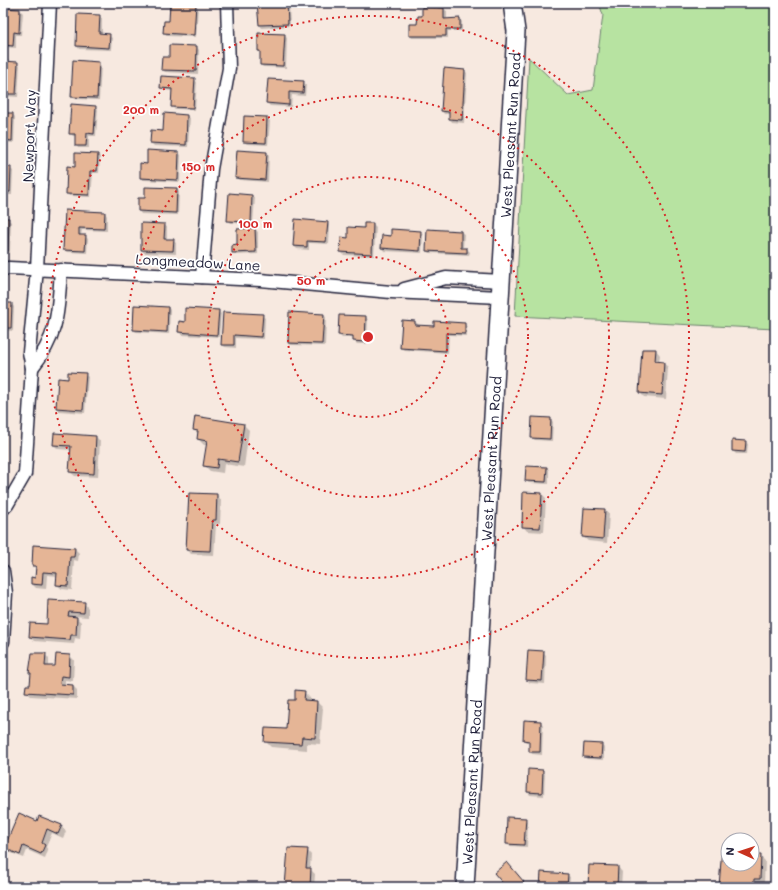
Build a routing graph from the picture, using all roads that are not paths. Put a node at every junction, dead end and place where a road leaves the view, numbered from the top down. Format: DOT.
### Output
graph roads {
  1 [pos="50,3"];
  2 [pos="227,3"];
  3 [pos="512,3"];
  4 [pos="524,3"];
  5 [pos="516,31"];
  6 [pos="3,269"];
  7 [pos="38,269"];
  8 [pos="61,270"];
  9 [pos="202,277"];
  10 [pos="502,289"];
  11 [pos="391,292"];
  12 [pos="31,330"];
  13 [pos="53,333"];
  14 [pos="32,368"];
  15 [pos="3,509"];
  16 [pos="3,571"];
  17 [pos="3,642"];
  18 [pos="465,887"];
  1 -- 7 [label="street, Newport Way"];
  2 -- 9 [label="street"];
  3 -- 5 [label="main road, West Pleasant Run Road"];
  4 -- 5 [label="main road, West Pleasant Run Road"];
  5 -- 10 [label="main road, West Pleasant Run Road"];
  6 -- 7 [label="street, Longmeadow Lane"];
  7 -- 8 [label="street, Longmeadow Lane"];
  7 -- 12 [label="street, Newport Way"];
  8 -- 9 [label="street, Longmeadow Lane"];
  8 -- 13 [label="street"];
  9 -- 11 [label="street, Longmeadow Lane"];
  10 -- 11 [label="street, Longmeadow Lane"];
  10 -- 11 [label="street, Longmeadow Lane"];
  10 -- 18 [label="main road, West Pleasant Run Road"];
  12 -- 13 [label="street"];
  12 -- 14 [label="street, Newport Way"];
  13 -- 14 [label="street"];
  14 -- 15 [label="street, Newport Way"];
  16 -- 17 [label="street"];
}
